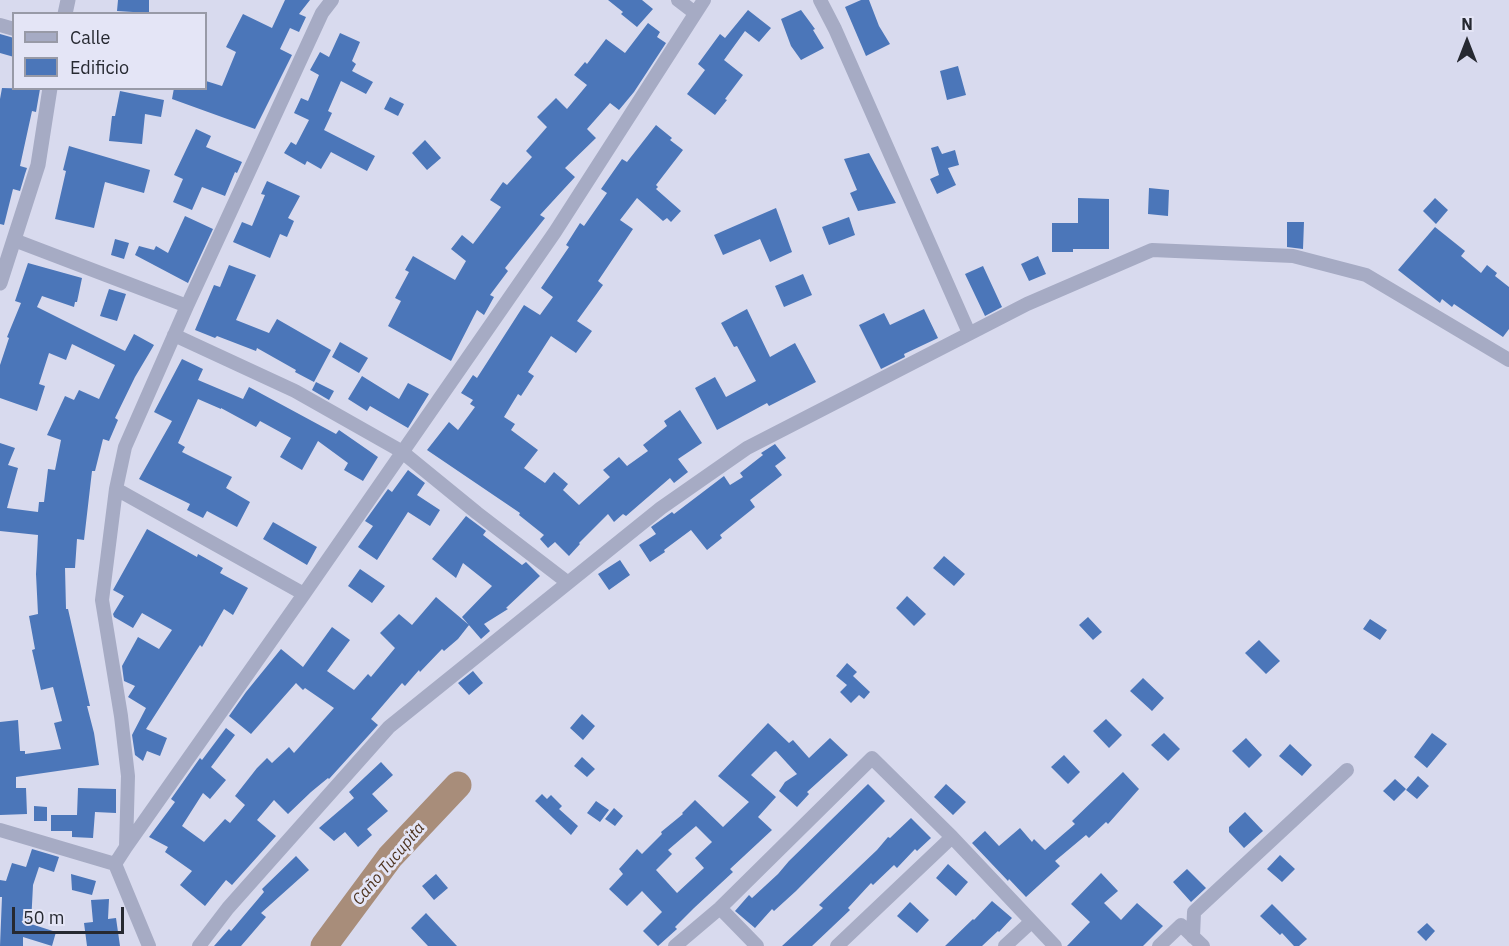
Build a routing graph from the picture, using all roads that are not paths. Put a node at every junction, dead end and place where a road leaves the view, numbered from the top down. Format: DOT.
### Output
graph roads {
  1 [pos="332,0"];
  2 [pos="678,0"];
  3 [pos="704,0"];
  4 [pos="820,0"];
  5 [pos="695,13"];
  6 [pos="50,90"];
  7 [pos="14,240"];
  8 [pos="0,283"];
  9 [pos="187,306"];
  10 [pos="969,333"];
  11 [pos="174,335"];
  12 [pos="1509,360"];
  13 [pos="401,451"];
  14 [pos="116,489"];
  15 [pos="567,582"];
  16 [pos="304,594"];
  17 [pos="1347,770"];
  18 [pos="0,830"];
  19 [pos="952,837"];
  20 [pos="126,847"];
  21 [pos="115,864"];
  22 [pos="720,908"];
  23 [pos="1031,922"];
  24 [pos="1198,941"];
  25 [pos="149,946"];
  26 [pos="199,946"];
  27 [pos="675,946"];
  28 [pos="757,946"];
  29 [pos="837,946"];
  30 [pos="1005,946"];
  31 [pos="1055,946"];
  32 [pos="1158,946"];
  1 -- 9 [label="street"];
  2 -- 5 [label="street"];
  3 -- 5 [label="street"];
  4 -- 10 [label="street"];
  5 -- 13 [label="street"];
  6 -- 7 [label="street"];
  7 -- 8 [label="street"];
  7 -- 9 [label="street"];
  9 -- 11 [label="street"];
  10 -- 12 [label="street"];
  10 -- 15 [label="street"];
  11 -- 13 [label="street"];
  11 -- 14 [label="street"];
  13 -- 15 [label="street"];
  13 -- 16 [label="street"];
  14 -- 16 [label="street"];
  14 -- 20 [label="street"];
  15 -- 26 [label="street"];
  16 -- 20 [label="street"];
  17 -- 24 [label="street"];
  18 -- 21 [label="street"];
  19 -- 22 [label="street"];
  19 -- 23 [label="street"];
  19 -- 29 [label="street"];
  20 -- 21 [label="street"];
  21 -- 25 [label="street"];
  22 -- 27 [label="street"];
  22 -- 28 [label="street"];
  23 -- 30 [label="street"];
  23 -- 31 [label="street"];
  24 -- 32 [label="street"];
}
